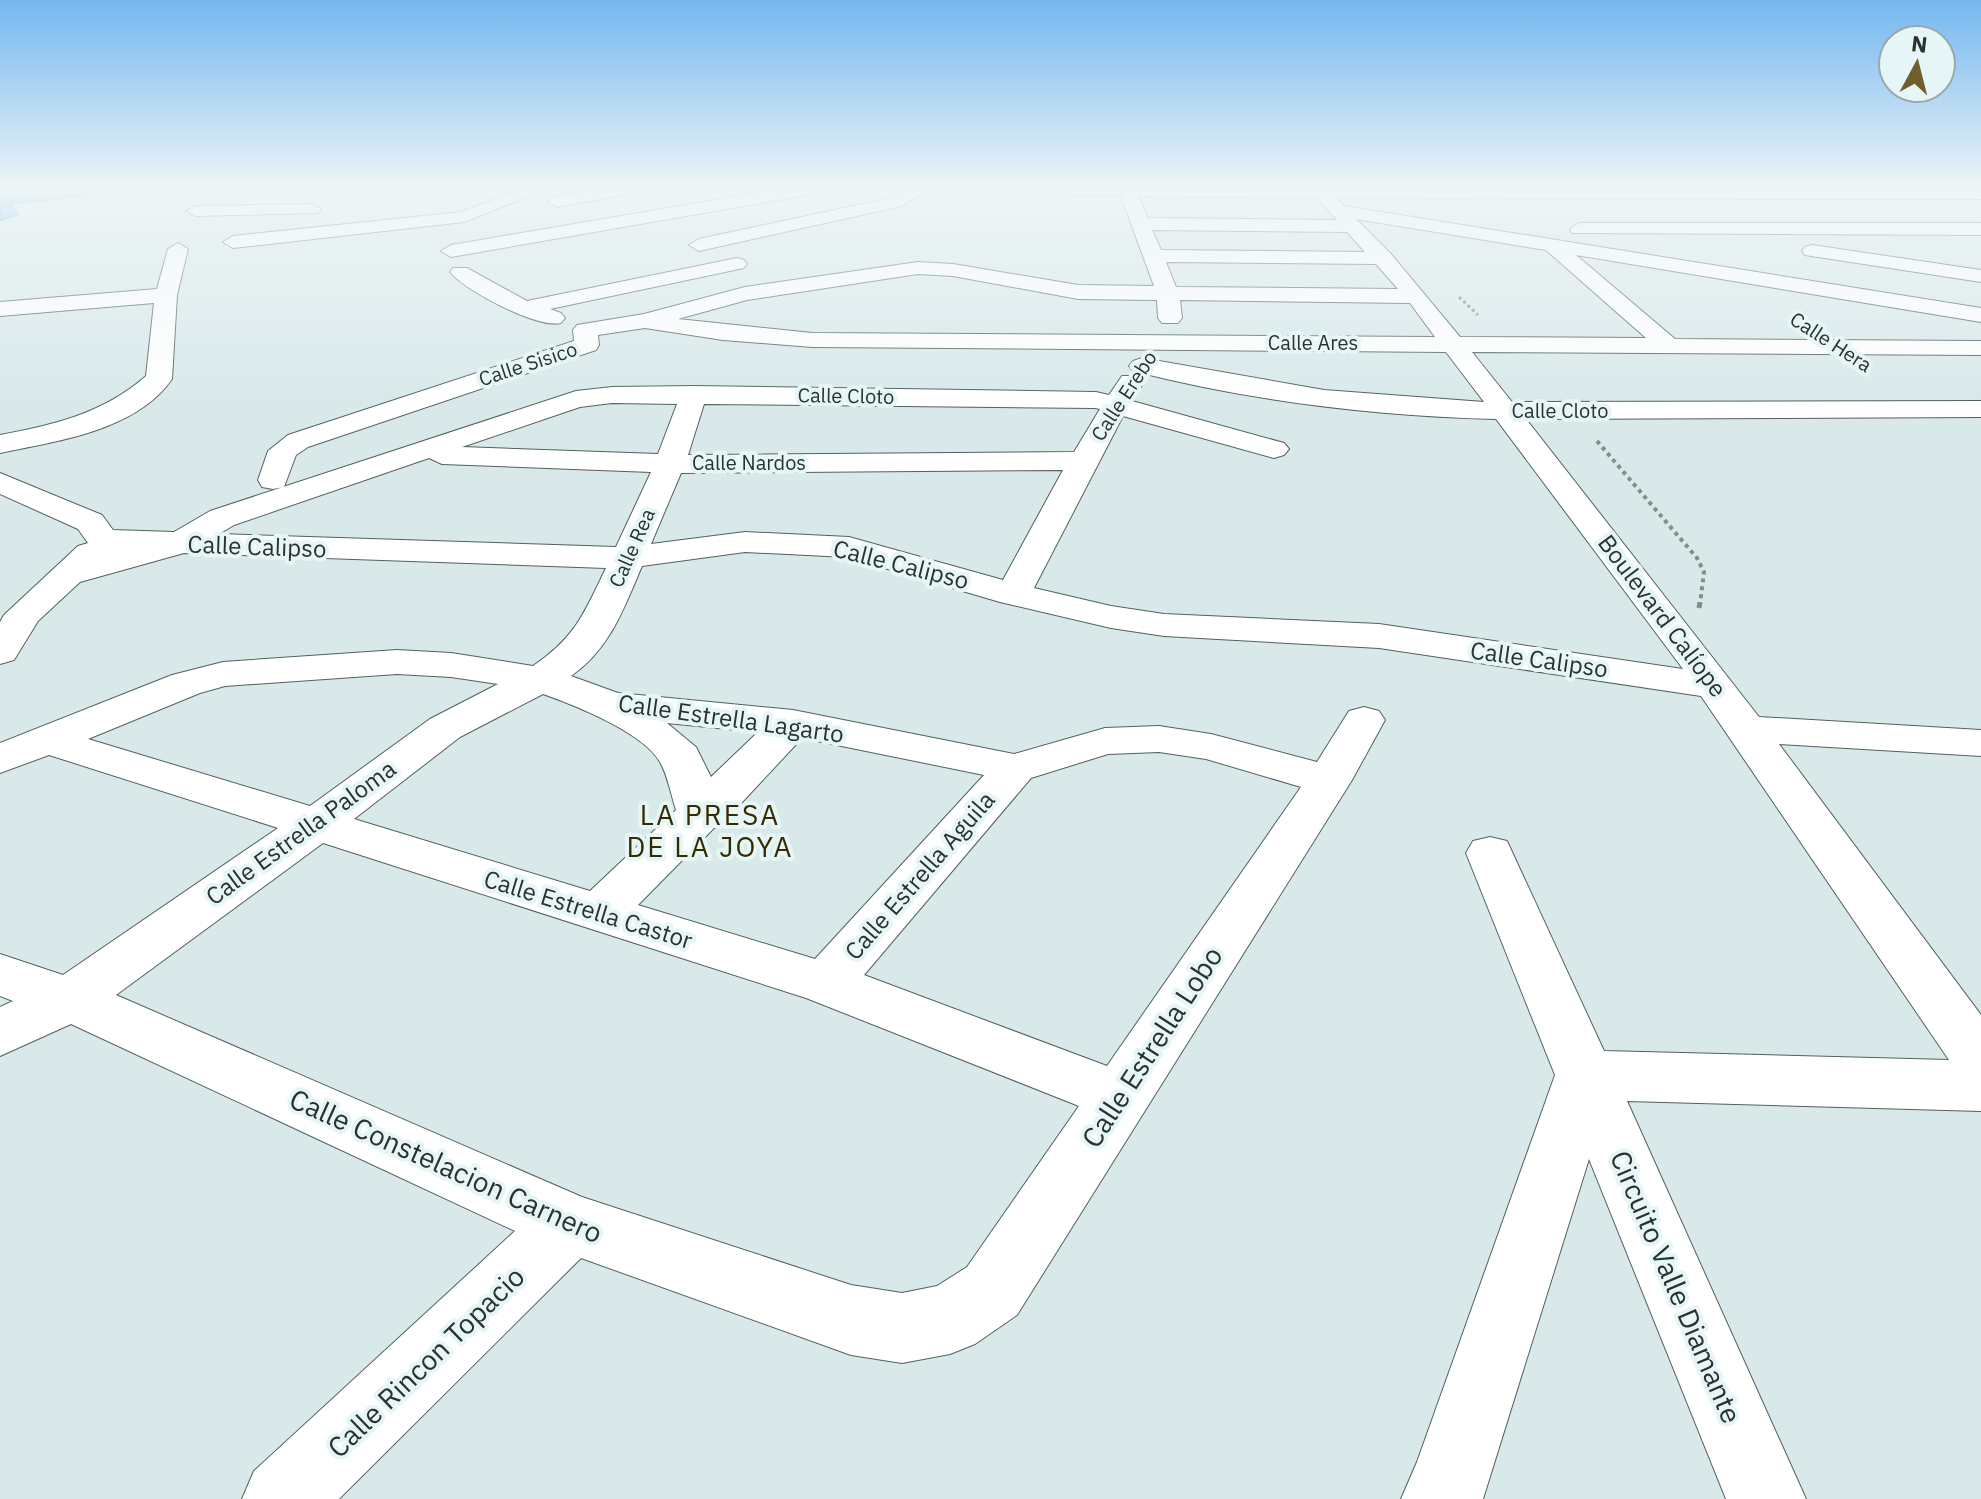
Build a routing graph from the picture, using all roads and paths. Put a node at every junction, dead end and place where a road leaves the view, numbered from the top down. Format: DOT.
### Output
graph roads {
  1 [pos="175,260"];
  2 [pos="460,260"];
  3 [pos="729,260"];
  4 [pos="1155,260"];
  5 [pos="1214,260"];
  6 [pos="1392,260"];
  7 [pos="1569,260"];
  8 [pos="1637,260"];
  9 [pos="1709,260"];
  10 [pos="1871,260"];
  11 [pos="737,264"];
  12 [pos="1401,272"];
  13 [pos="1733,275"];
  14 [pos="1981,276"];
  15 [pos="776,289"];
  16 [pos="1078,292"];
  17 [pos="1168,294"];
  18 [pos="166,295"];
  19 [pos="1778,307"];
  20 [pos="524,308"];
  21 [pos="0,309"];
  22 [pos="1981,315"];
  23 [pos="645,321"];
  24 [pos="1802,323"];
  25 [pos="1164,334"];
  26 [pos="586,338"];
  27 [pos="812,340"];
  28 [pos="1453,343"];
  29 [pos="1668,345"];
  30 [pos="1838,347"];
  31 [pos="1981,348"];
  32 [pos="1142,366"];
  33 [pos="1875,370"];
  34 [pos="1899,386"];
  35 [pos="694,394"];
  36 [pos="612,395"];
  37 [pos="1116,404"];
  38 [pos="1936,409"];
  39 [pos="1981,409"];
  40 [pos="1505,411"];
  41 [pos="1981,419"];
  42 [pos="0,444"];
  43 [pos="1274,449"];
  44 [pos="414,454"];
  45 [pos="1083,461"];
  46 [pos="670,464"];
  47 [pos="273,480"];
  48 [pos="0,482"];
  49 [pos="222,518"];
  50 [pos="103,540"];
  51 [pos="178,544"];
  52 [pos="627,558"];
  53 [pos="68,574"];
  54 [pos="1013,594"];
  55 [pos="0,652"];
  56 [pos="540,679"];
  57 [pos="1716,686"];
  58 [pos="612,705"];
  59 [pos="1364,720"];
  60 [pos="793,723"];
  61 [pos="1746,729"];
  62 [pos="50,741"];
  63 [pos="1981,743"];
  64 [pos="0,759"];
  65 [pos="1015,768"];
  66 [pos="1329,780"];
  67 [pos="702,816"];
  68 [pos="317,824"];
  69 [pos="1490,853"];
  70 [pos="598,914"];
  71 [pos="0,975"];
  72 [pos="826,983"];
  73 [pos="70,999"];
  74 [pos="0,1033"];
  75 [pos="1981,1060"];
  76 [pos="1585,1075"];
  77 [pos="1981,1086"];
  78 [pos="1120,1096"];
  79 [pos="570,1224"];
  80 [pos="902,1328"];
  81 [pos="282,1499"];
  82 [pos="1441,1499"];
  83 [pos="1766,1499"];
  1 -- 18 [label="street"];
  2 -- 20 [label="street"];
  3 -- 11 [label="street"];
  4 -- 17 [label="street, Calle Erebo"];
  5 -- 12 [label="street"];
  6 -- 12 [label="street, Boulevard Calíope"];
  7 -- 29 [label="street"];
  8 -- 13 [label="street"];
  9 -- 13 [label="street, Calle Hera"];
  10 -- 14 [label="street"];
  11 -- 15 [label="street"];
  11 -- 20 [label="street"];
  12 -- 17 [label="street"];
  12 -- 28 [label="street, Boulevard Calíope"];
  13 -- 19 [label="street, Calle Hera"];
  13 -- 22 [label="street"];
  15 -- 16 [label="street, Calle Sisico"];
  15 -- 23 [label="street, Calle Sisico"];
  15 -- 27 [label="street"];
  16 -- 17 [label="street"];
  16 -- 25 [label="street"];
  17 -- 25 [label="street, Calle Erebo"];
  18 -- 21 [label="street"];
  18 -- 42 [label="street"];
  20 -- 26 [label="street"];
  23 -- 26 [label="street, Calle Sisico"];
  23 -- 27 [label="street, Calle Ares"];
  24 -- 30 [label="street, Calle Hera"];
  25 -- 27 [label="street, Calle Ares"];
  25 -- 28 [label="street, Calle Ares"];
  25 -- 32 [label="street, Calle Erebo"];
  26 -- 36 [label="street"];
  26 -- 47 [label="street, Calle Sisico"];
  28 -- 29 [label="street, Calle Ares"];
  28 -- 40 [label="street, Boulevard Calíope"];
  29 -- 30 [label="street, Calle Ares"];
  30 -- 31 [label="street, Calle Ares"];
  30 -- 33 [label="street, Calle Hera"];
  32 -- 37 [label="street, Calle Erebo"];
  32 -- 40 [label="street, Calle Cloto"];
  34 -- 38 [label="street, Calle Hera"];
  35 -- 36 [label="street, Calle Cloto"];
  35 -- 37 [label="street, Calle Cloto"];
  35 -- 46 [label="street, Calle Rea"];
  36 -- 44 [label="street, Calle Cloto"];
  37 -- 43 [label="street, Calle Cloto"];
  37 -- 45 [label="street, Calle Erebo"];
  38 -- 39 [label="street, Calle Cloto"];
  38 -- 40 [label="street, Calle Cloto"];
  38 -- 41 [label="street"];
  40 -- 57 [label="street, Boulevard Calíope"];
  44 -- 46 [label="street, Calle Nardos"];
  44 -- 47 [label="street"];
  44 -- 49 [label="street"];
  45 -- 46 [label="street, Calle Nardos"];
  45 -- 54 [label="street, Calle Erebo"];
  46 -- 52 [label="street, Calle Rea"];
  47 -- 49 [label="street"];
  48 -- 50 [label="street"];
  49 -- 51 [label="street"];
  50 -- 51 [label="street, Calle Calipso"];
  50 -- 53 [label="street"];
  51 -- 52 [label="street, Calle Calipso"];
  51 -- 53 [label="street"];
  52 -- 54 [label="street, Calle Calipso"];
  52 -- 56 [label="street, Calle Rea"];
  53 -- 55 [label="street"];
  54 -- 57 [label="street, Calle Calipso"];
  56 -- 58 [label="street, Calle Estrella Lagarto"];
  56 -- 62 [label="street, Calle Estrella Lagarto"];
  56 -- 68 [label="street, Calle Estrella Paloma"];
  57 -- 61 [label="street, Boulevard Calíope"];
  58 -- 60 [label="street, Calle Estrella Lagarto"];
  58 -- 67 [label="street"];
  59 -- 66 [label="street, Calle Estrella Lobo"];
  60 -- 65 [label="street, Calle Estrella Lagarto"];
  60 -- 67 [label="street"];
  61 -- 63 [label="street"];
  61 -- 75 [label="street, Boulevard Calíope"];
  62 -- 64 [label="street, Calle Estrella Lagarto"];
  62 -- 68 [label="street, Calle Estrella Castor"];
  65 -- 66 [label="street, Calle Estrella Lagarto"];
  65 -- 72 [label="street, Calle Estrella Aguila"];
  66 -- 78 [label="street, Calle Estrella Lobo"];
  67 -- 70 [label="street"];
  68 -- 70 [label="street, Calle Estrella Castor"];
  68 -- 73 [label="street, Calle Estrella Paloma"];
  69 -- 76 [label="street, Circuito Valle Diamante"];
  70 -- 72 [label="street, Calle Estrella Castor"];
  71 -- 73 [label="street, Calle Constelacion Carnero"];
  72 -- 78 [label="street, Calle Estrella Castor"];
  73 -- 74 [label="street, Calle Estrella Paloma"];
  73 -- 79 [label="street, Calle Constelacion Carnero"];
  76 -- 77 [label="street"];
  76 -- 82 [label="street"];
  76 -- 83 [label="street, Circuito Valle Diamante"];
  78 -- 80 [label="street, Calle Estrella Lobo"];
  79 -- 80 [label="street, Calle Constelacion Carnero"];
  79 -- 81 [label="street, Calle Rincon Topacio"];
}
